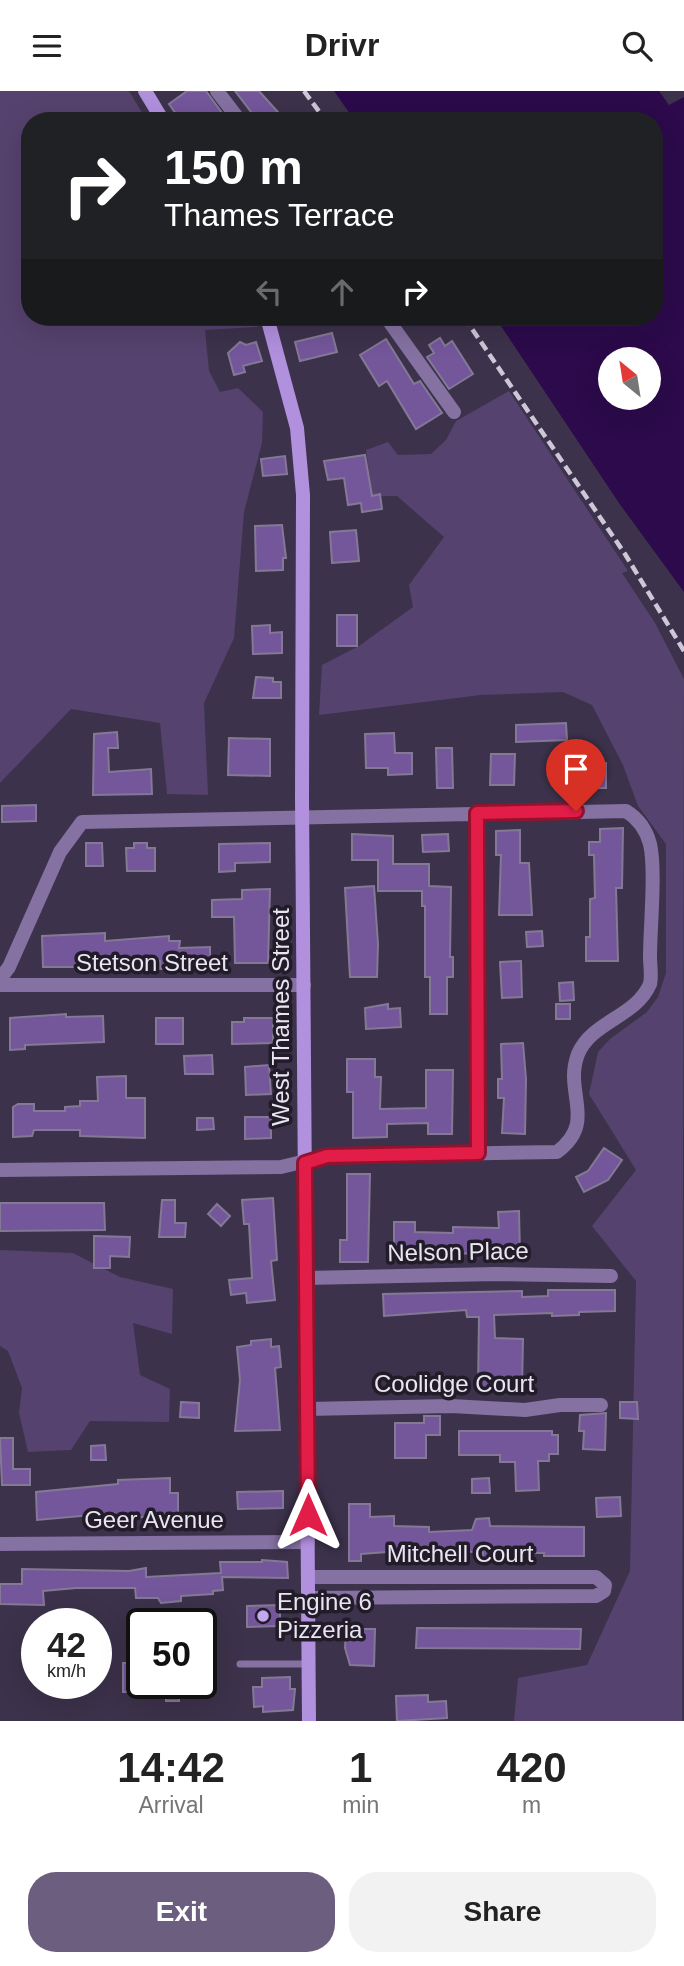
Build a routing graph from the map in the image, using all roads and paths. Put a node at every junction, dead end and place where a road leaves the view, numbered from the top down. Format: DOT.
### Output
graph roads {
  1 [pos="145,91"];
  2 [pos="217,91"];
  3 [pos="158,112"];
  4 [pos="233,112"];
  5 [pos="269,326"];
  6 [pos="392,326"];
  7 [pos="454,412"];
  8 [pos="477,813"];
  9 [pos="302,815"];
  10 [pos="0,979"];
  11 [pos="0,985"];
  12 [pos="304,985"];
  13 [pos="478,1153"];
  14 [pos="305,1163"];
  15 [pos="0,1170"];
  16 [pos="611,1276"];
  17 [pos="306,1278"];
  18 [pos="601,1405"];
  19 [pos="307,1409"];
  20 [pos="308,1542"];
  21 [pos="0,1544"];
  22 [pos="308,1577"];
  23 [pos="308,1598"];
  24 [pos="240,1664"];
  25 [pos="309,1664"];
  26 [pos="309,1721"];
  1 -- 3 [label="main road"];
  2 -- 4 [label="street"];
  5 -- 9 [label="main road, West Thames Street"];
  6 -- 7 [label="street"];
  8 -- 9 [label="street"];
  8 -- 13 [label="street"];
  8 -- 13 [label="street"];
  9 -- 10 [label="street"];
  9 -- 12 [label="main road, West Thames Street"];
  11 -- 12 [label="street, Stetson Street"];
  12 -- 14 [label="main road, West Thames Street"];
  13 -- 14 [label="street"];
  14 -- 15 [label="street"];
  14 -- 17 [label="main road, West Thames Street"];
  16 -- 17 [label="street, Nelson Place"];
  17 -- 19 [label="main road, West Thames Street"];
  18 -- 19 [label="street, Coolidge Court"];
  19 -- 20 [label="main road, West Thames Street"];
  20 -- 21 [label="street, Geer Avenue"];
  20 -- 22 [label="main road, West Thames Street"];
  22 -- 23 [label="main road, West Thames Street"];
  22 -- 23 [label="street, Mitchell Court"];
  23 -- 25 [label="main road, West Thames Street"];
  24 -- 25 [label="lane"];
  25 -- 26 [label="main road, West Thames Street"];
}
